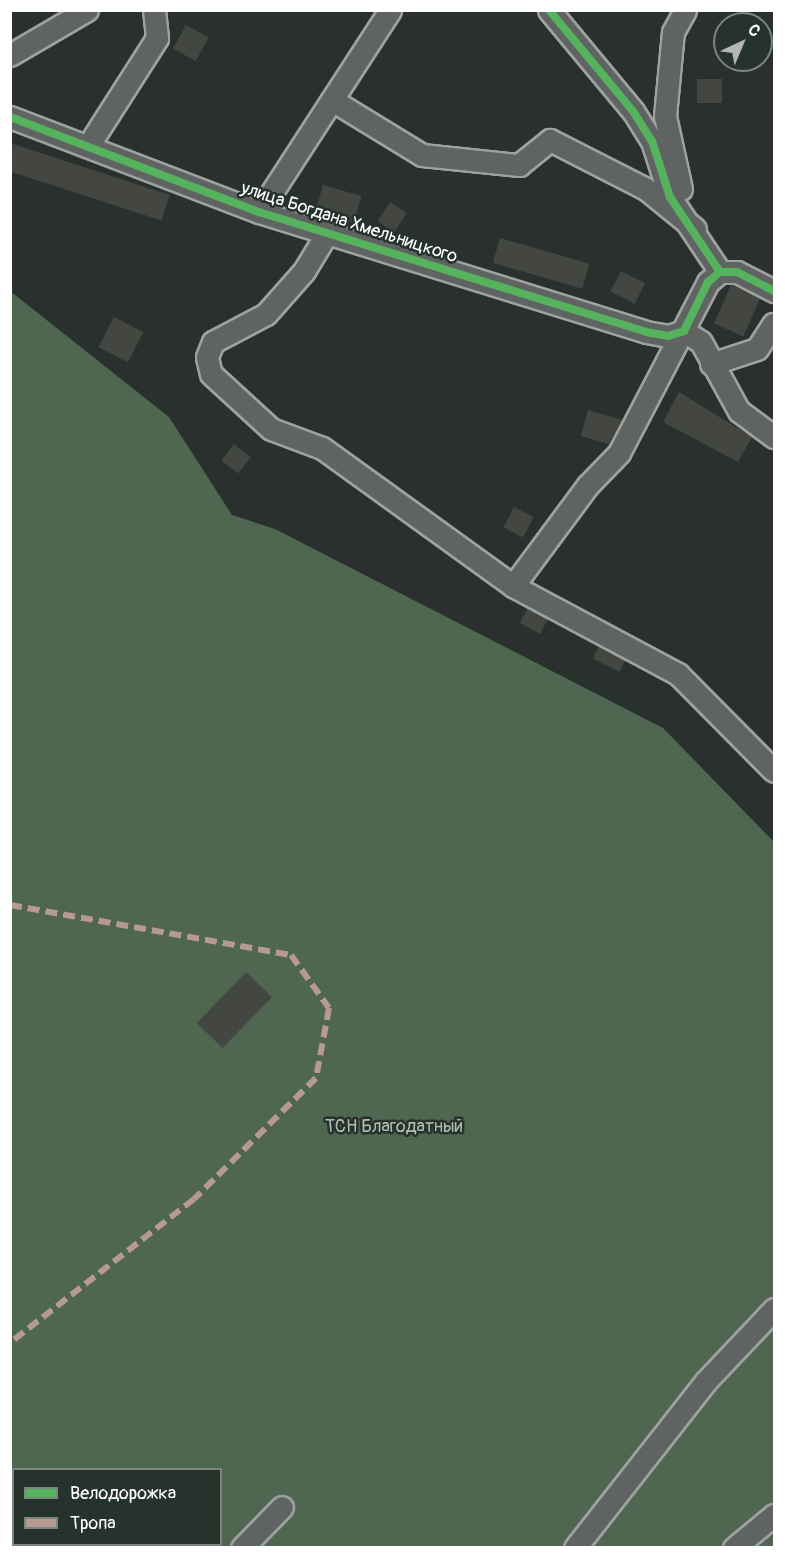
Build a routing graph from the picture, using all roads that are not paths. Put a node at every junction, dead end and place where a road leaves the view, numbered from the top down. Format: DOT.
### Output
graph roads {
  1 [pos="87,10"];
  2 [pos="154,10"];
  3 [pos="390,10"];
  4 [pos="549,10"];
  5 [pos="685,10"];
  6 [pos="10,55"];
  7 [pos="332,100"];
  8 [pos="10,117"];
  9 [pos="88,146"];
  10 [pos="259,212"];
  11 [pos="695,229"];
  12 [pos="327,233"];
  13 [pos="720,272"];
  14 [pos="774,291"];
  15 [pos="773,324"];
  16 [pos="684,331"];
  17 [pos="711,364"];
  18 [pos="774,437"];
  19 [pos="513,586"];
  20 [pos="774,771"];
  21 [pos="774,1309"];
  22 [pos="282,1507"];
  23 [pos="774,1515"];
  24 [pos="242,1548"];
  25 [pos="575,1548"];
  26 [pos="734,1548"];
  1 -- 6 [label="street"];
  2 -- 9 [label="street"];
  3 -- 7 [label="street"];
  4 -- 11 [label="street"];
  5 -- 11 [label="street"];
  7 -- 10 [label="street"];
  7 -- 11 [label="street"];
  8 -- 9 [label="street, улица Богдана Хмельницкого"];
  9 -- 10 [label="street, улица Богдана Хмельницкого"];
  10 -- 12 [label="street, улица Богдана Хмельницкого"];
  11 -- 13 [label="street"];
  12 -- 16 [label="street, улица Богдана Хмельницкого"];
  12 -- 19 [label="street"];
  13 -- 14 [label="street"];
  13 -- 16 [label="street"];
  15 -- 17 [label="street"];
  16 -- 17 [label="street"];
  16 -- 19 [label="street"];
  17 -- 18 [label="street"];
  19 -- 20 [label="street"];
  21 -- 25 [label="street"];
  22 -- 24 [label="street"];
  23 -- 26 [label="street"];
}
